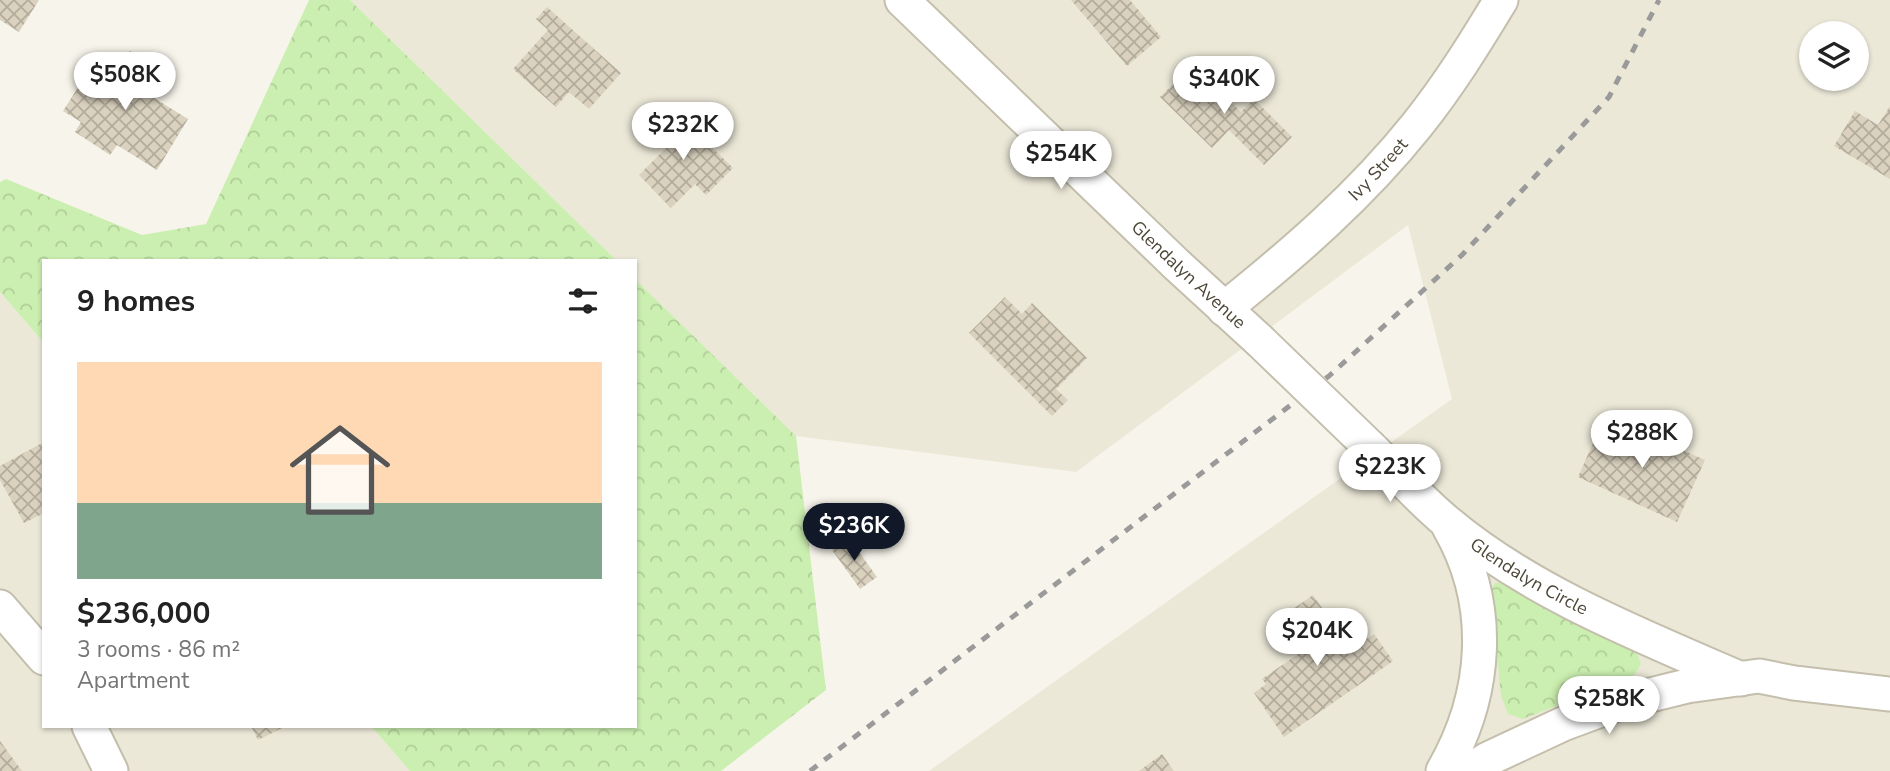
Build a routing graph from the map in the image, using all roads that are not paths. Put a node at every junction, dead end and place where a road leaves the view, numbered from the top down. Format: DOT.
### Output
graph roads {
  1 [pos="902,0"];
  2 [pos="1501,0"];
  3 [pos="1224,309"];
  4 [pos="1446,522"];
  5 [pos="0,607"];
  6 [pos="42,657"];
  7 [pos="1741,679"];
  8 [pos="1890,694"];
  9 [pos="90,728"];
  10 [pos="111,771"];
  11 [pos="1443,771"];
  12 [pos="1469,771"];
  1 -- 3 [label="street, Glendalyn Avenue"];
  2 -- 3 [label="street, Ivy Street"];
  3 -- 4 [label="street, Glendalyn Avenue, bridge"];
  4 -- 7 [label="street, Glendalyn Circle"];
  4 -- 11 [label="street, Glendalyn Circle"];
  5 -- 6 [label="street"];
  7 -- 8 [label="street, Glendalyn Circle"];
  7 -- 12 [label="street, Glendalyn Circle"];
  9 -- 10 [label="street"];
}
